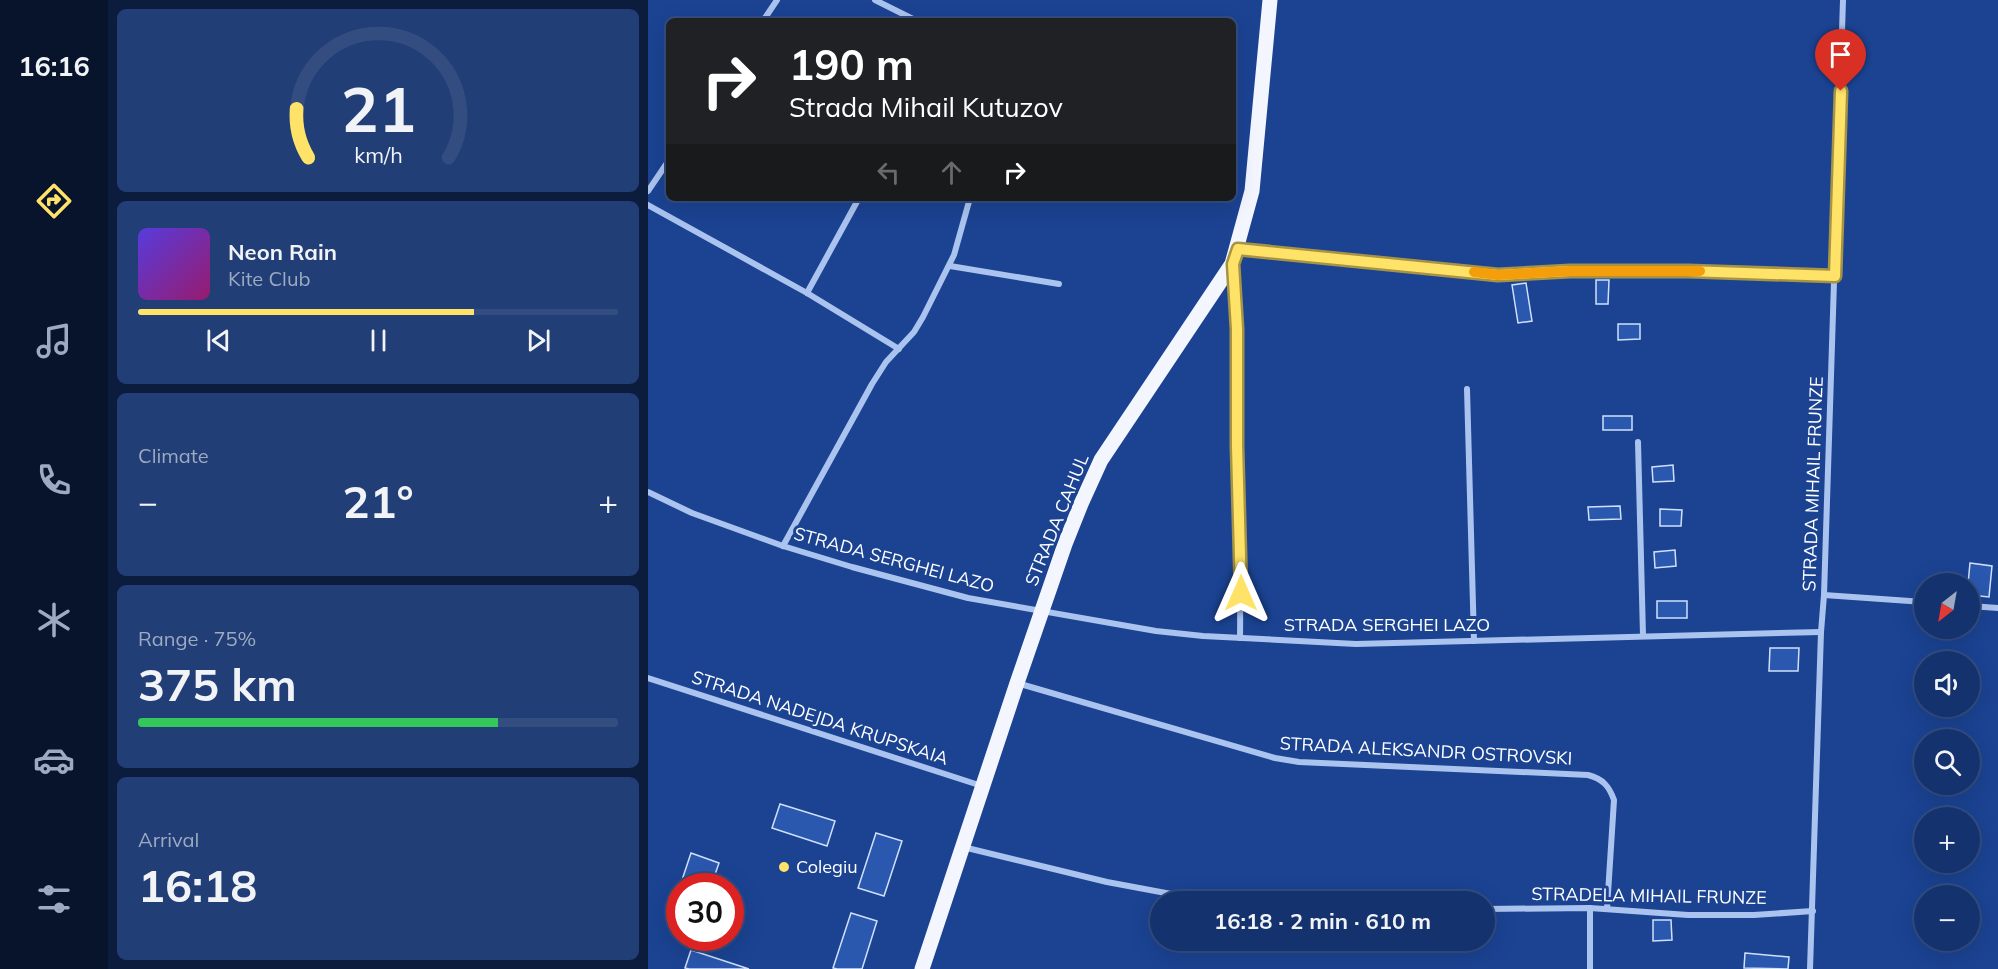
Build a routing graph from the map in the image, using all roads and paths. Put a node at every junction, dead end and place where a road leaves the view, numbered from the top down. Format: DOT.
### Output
graph roads {
  1 [pos="777,0"];
  2 [pos="875,0"];
  3 [pos="1270,0"];
  4 [pos="1843,0"];
  5 [pos="765,18"];
  6 [pos="911,18"];
  7 [pos="666,164"];
  8 [pos="648,191"];
  9 [pos="857,201"];
  10 [pos="969,201"];
  11 [pos="648,206"];
  12 [pos="1238,249"];
  13 [pos="1233,264"];
  14 [pos="950,266"];
  15 [pos="1835,276"];
  16 [pos="1059,284"];
  17 [pos="807,293"];
  18 [pos="899,349"];
  19 [pos="1467,389"];
  20 [pos="1638,442"];
  21 [pos="648,492"];
  22 [pos="783,546"];
  23 [pos="1824,595"];
  24 [pos="1914,601"];
  25 [pos="1980,607"];
  26 [pos="1998,608"];
  27 [pos="1041,611"];
  28 [pos="1821,632"];
  29 [pos="1643,635"];
  30 [pos="1240,638"];
  31 [pos="1474,641"];
  32 [pos="648,678"];
  33 [pos="1017,683"];
  34 [pos="983,787"];
  35 [pos="962,846"];
  36 [pos="1155,891"];
  37 [pos="1590,908"];
  38 [pos="1495,909"];
  39 [pos="1607,909"];
  40 [pos="1813,911"];
  41 [pos="922,969"];
  42 [pos="1590,969"];
  43 [pos="1810,969"];
  1 -- 5 [label="street"];
  2 -- 6 [label="street"];
  3 -- 12 [label="main road, STRADA CAHUL"];
  4 -- 15 [label="street, STRADA MIHAIL FRUNZE"];
  7 -- 8 [label="street"];
  9 -- 17 [label="street"];
  10 -- 14 [label="street"];
  11 -- 17 [label="street"];
  12 -- 13 [label="main road, STRADA CAHUL"];
  12 -- 15 [label="street"];
  13 -- 27 [label="main road, STRADA CAHUL"];
  13 -- 30 [label="street"];
  14 -- 16 [label="street"];
  14 -- 18 [label="street"];
  15 -- 23 [label="street, STRADA MIHAIL FRUNZE"];
  17 -- 18 [label="street"];
  18 -- 22 [label="street"];
  19 -- 31 [label="street"];
  20 -- 29 [label="street"];
  21 -- 22 [label="street, STRADA SERGHEI LAZO"];
  22 -- 27 [label="street, STRADA SERGHEI LAZO"];
  23 -- 24 [label="street"];
  23 -- 28 [label="street, STRADA MIHAIL FRUNZE"];
  25 -- 26 [label="street"];
  27 -- 30 [label="street, STRADA SERGHEI LAZO"];
  27 -- 33 [label="main road, STRADA CAHUL"];
  28 -- 29 [label="street, STRADA SERGHEI LAZO"];
  28 -- 40 [label="street, STRADA MIHAIL FRUNZE"];
  29 -- 31 [label="street, STRADA SERGHEI LAZO"];
  30 -- 31 [label="street, STRADA SERGHEI LAZO"];
  32 -- 34 [label="street, STRADA NADEJDA KRUPSKAIA"];
  33 -- 34 [label="main road, STRADA CAHUL"];
  33 -- 39 [label="street, STRADA ALEKSANDR OSTROVSKI"];
  34 -- 35 [label="main road, STRADA CAHUL"];
  35 -- 36 [label="street"];
  35 -- 41 [label="main road, STRADA CAHUL"];
  37 -- 38 [label="street, STRADELA MIHAIL FRUNZE"];
  37 -- 39 [label="street, STRADELA MIHAIL FRUNZE"];
  37 -- 42 [label="street"];
  39 -- 40 [label="street, STRADELA MIHAIL FRUNZE"];
  40 -- 43 [label="street, STRADA MIHAIL FRUNZE"];
}
